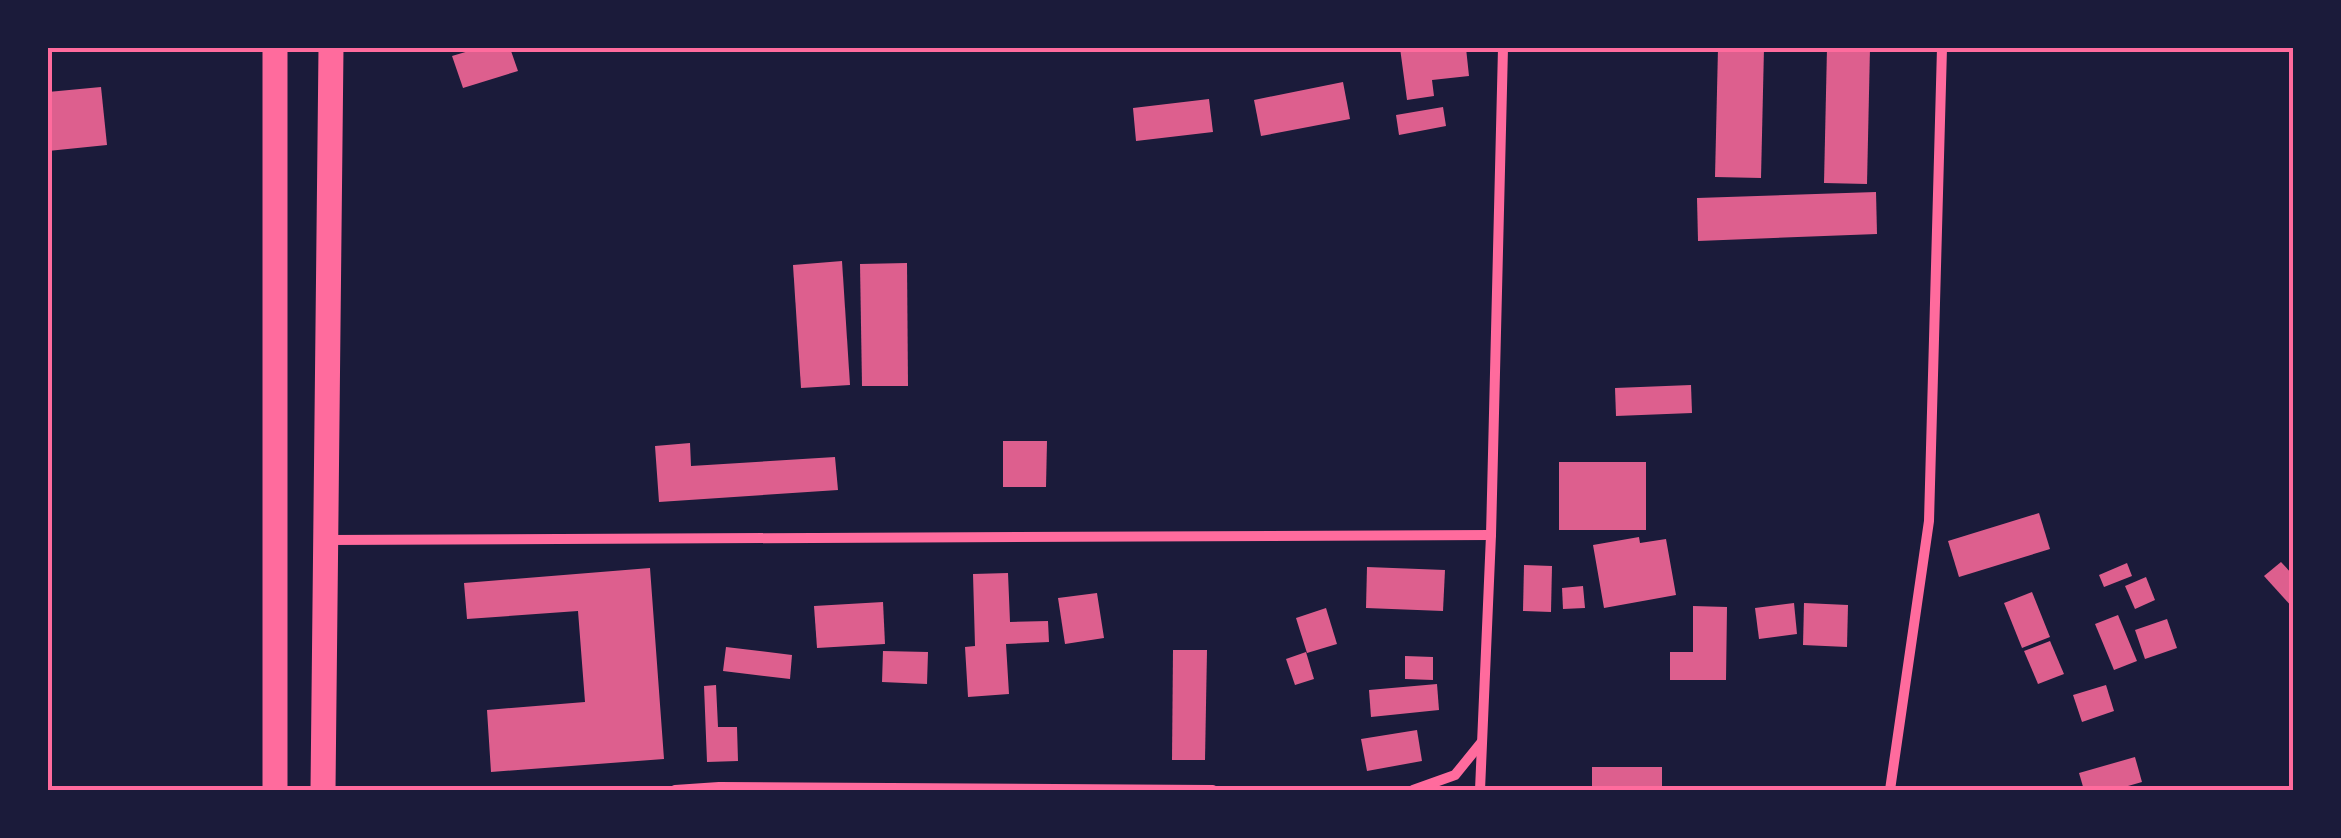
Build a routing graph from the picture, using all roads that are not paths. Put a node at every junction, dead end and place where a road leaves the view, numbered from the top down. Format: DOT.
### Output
graph roads {
  1 [pos="275,48"];
  2 [pos="331,48"];
  3 [pos="1504,48"];
  4 [pos="1942,48"];
  5 [pos="1491,535"];
  6 [pos="324,540"];
  7 [pos="1482,743"];
  8 [pos="275,790"];
  9 [pos="323,790"];
  10 [pos="675,790"];
  11 [pos="1213,790"];
  12 [pos="1413,790"];
  13 [pos="1480,790"];
  14 [pos="1890,790"];
  1 -- 8 [label="main road"];
  2 -- 6 [label="main road"];
  3 -- 5 [label="street"];
  4 -- 14 [label="street"];
  5 -- 6 [label="street"];
  5 -- 7 [label="street"];
  6 -- 9 [label="main road"];
  7 -- 12 [label="street"];
  7 -- 13 [label="street"];
  10 -- 11 [label="street"];
}
